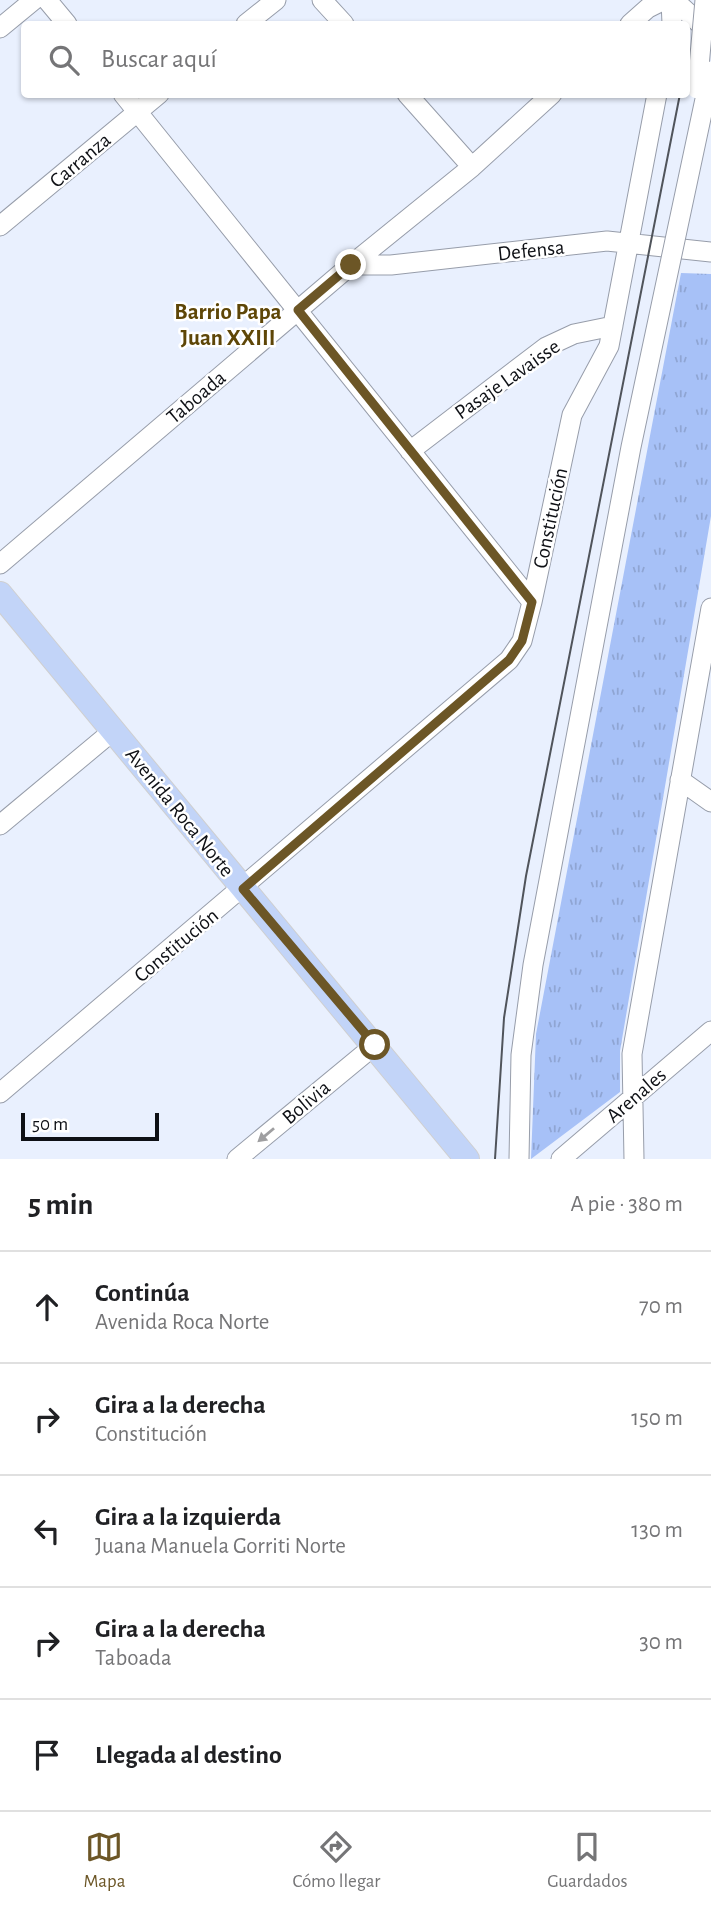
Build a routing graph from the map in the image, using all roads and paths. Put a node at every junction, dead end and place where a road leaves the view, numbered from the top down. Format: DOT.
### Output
graph roads {
  1 [pos="34,0"];
  2 [pos="47,0"];
  3 [pos="276,0"];
  4 [pos="322,0"];
  5 [pos="664,0"];
  6 [pos="673,0"];
  7 [pos="705,0"];
  8 [pos="64,21"];
  9 [pos="250,21"];
  10 [pos="341,21"];
  11 [pos="634,21"];
  12 [pos="672,21"];
  13 [pos="0,28"];
  14 [pos="711,34"];
  15 [pos="711,71"];
  16 [pos="126,98"];
  17 [pos="154,98"];
  18 [pos="411,98"];
  19 [pos="548,98"];
  20 [pos="656,98"];
  21 [pos="707,107"];
  22 [pos="137,113"];
  23 [pos="691,155"];
  24 [pos="471,167"];
  25 [pos="0,226"];
  26 [pos="627,243"];
  27 [pos="711,252"];
  28 [pos="351,265"];
  29 [pos="298,310"];
  30 [pos="613,326"];
  31 [pos="410,451"];
  32 [pos="0,564"];
  33 [pos="0,594"];
  34 [pos="532,602"];
  35 [pos="711,608"];
  36 [pos="114,730"];
  37 [pos="680,780"];
  38 [pos="711,802"];
  39 [pos="0,825"];
  40 [pos="243,889"];
  41 [pos="711,1031"];
  42 [pos="375,1045"];
  43 [pos="0,1094"];
  44 [pos="631,1100"];
  45 [pos="237,1159"];
  46 [pos="467,1159"];
  47 [pos="519,1159"];
  48 [pos="561,1159"];
  49 [pos="634,1159"];
  1 -- 13 [label="street"];
  2 -- 8 [label="street"];
  3 -- 9 [label="street"];
  4 -- 10 [label="street"];
  5 -- 11 [label="street"];
  6 -- 12 [label="street"];
  6 -- 14 [label="street"];
  7 -- 23 [label="street, bridge"];
  15 -- 21 [label="street, bridge"];
  16 -- 22 [label="street"];
  17 -- 22 [label="street, Carranza"];
  18 -- 24 [label="street"];
  19 -- 24 [label="street, Taboada"];
  20 -- 26 [label="street, Constitución"];
  21 -- 23 [label="street, bridge"];
  22 -- 25 [label="street, Carranza"];
  22 -- 29 [label="street"];
  23 -- 47 [label="street, bridge"];
  24 -- 28 [label="street, Taboada"];
  26 -- 27 [label="street, Defensa"];
  26 -- 28 [label="street, Defensa"];
  26 -- 30 [label="street, Constitución"];
  28 -- 29 [label="street, Taboada"];
  29 -- 31 [label="street"];
  29 -- 32 [label="street, Taboada"];
  30 -- 31 [label="street, Pasaje Lavaisse"];
  30 -- 34 [label="street, Constitución"];
  31 -- 34 [label="street"];
  33 -- 36 [label="main road, Avenida Roca Norte"];
  34 -- 40 [label="street, Constitución"];
  35 -- 37 [label="street"];
  36 -- 39 [label="street"];
  36 -- 40 [label="main road, Avenida Roca Norte"];
  37 -- 38 [label="street"];
  37 -- 44 [label="street"];
  40 -- 42 [label="main road, Avenida Roca Norte"];
  40 -- 43 [label="street, Constitución"];
  41 -- 44 [label="street, Arenales"];
  42 -- 45 [label="street, Bolivia, one-way"];
  42 -- 46 [label="main road, Avenida Roca Norte"];
  44 -- 48 [label="street, Arenales"];
  44 -- 49 [label="street"];
}
